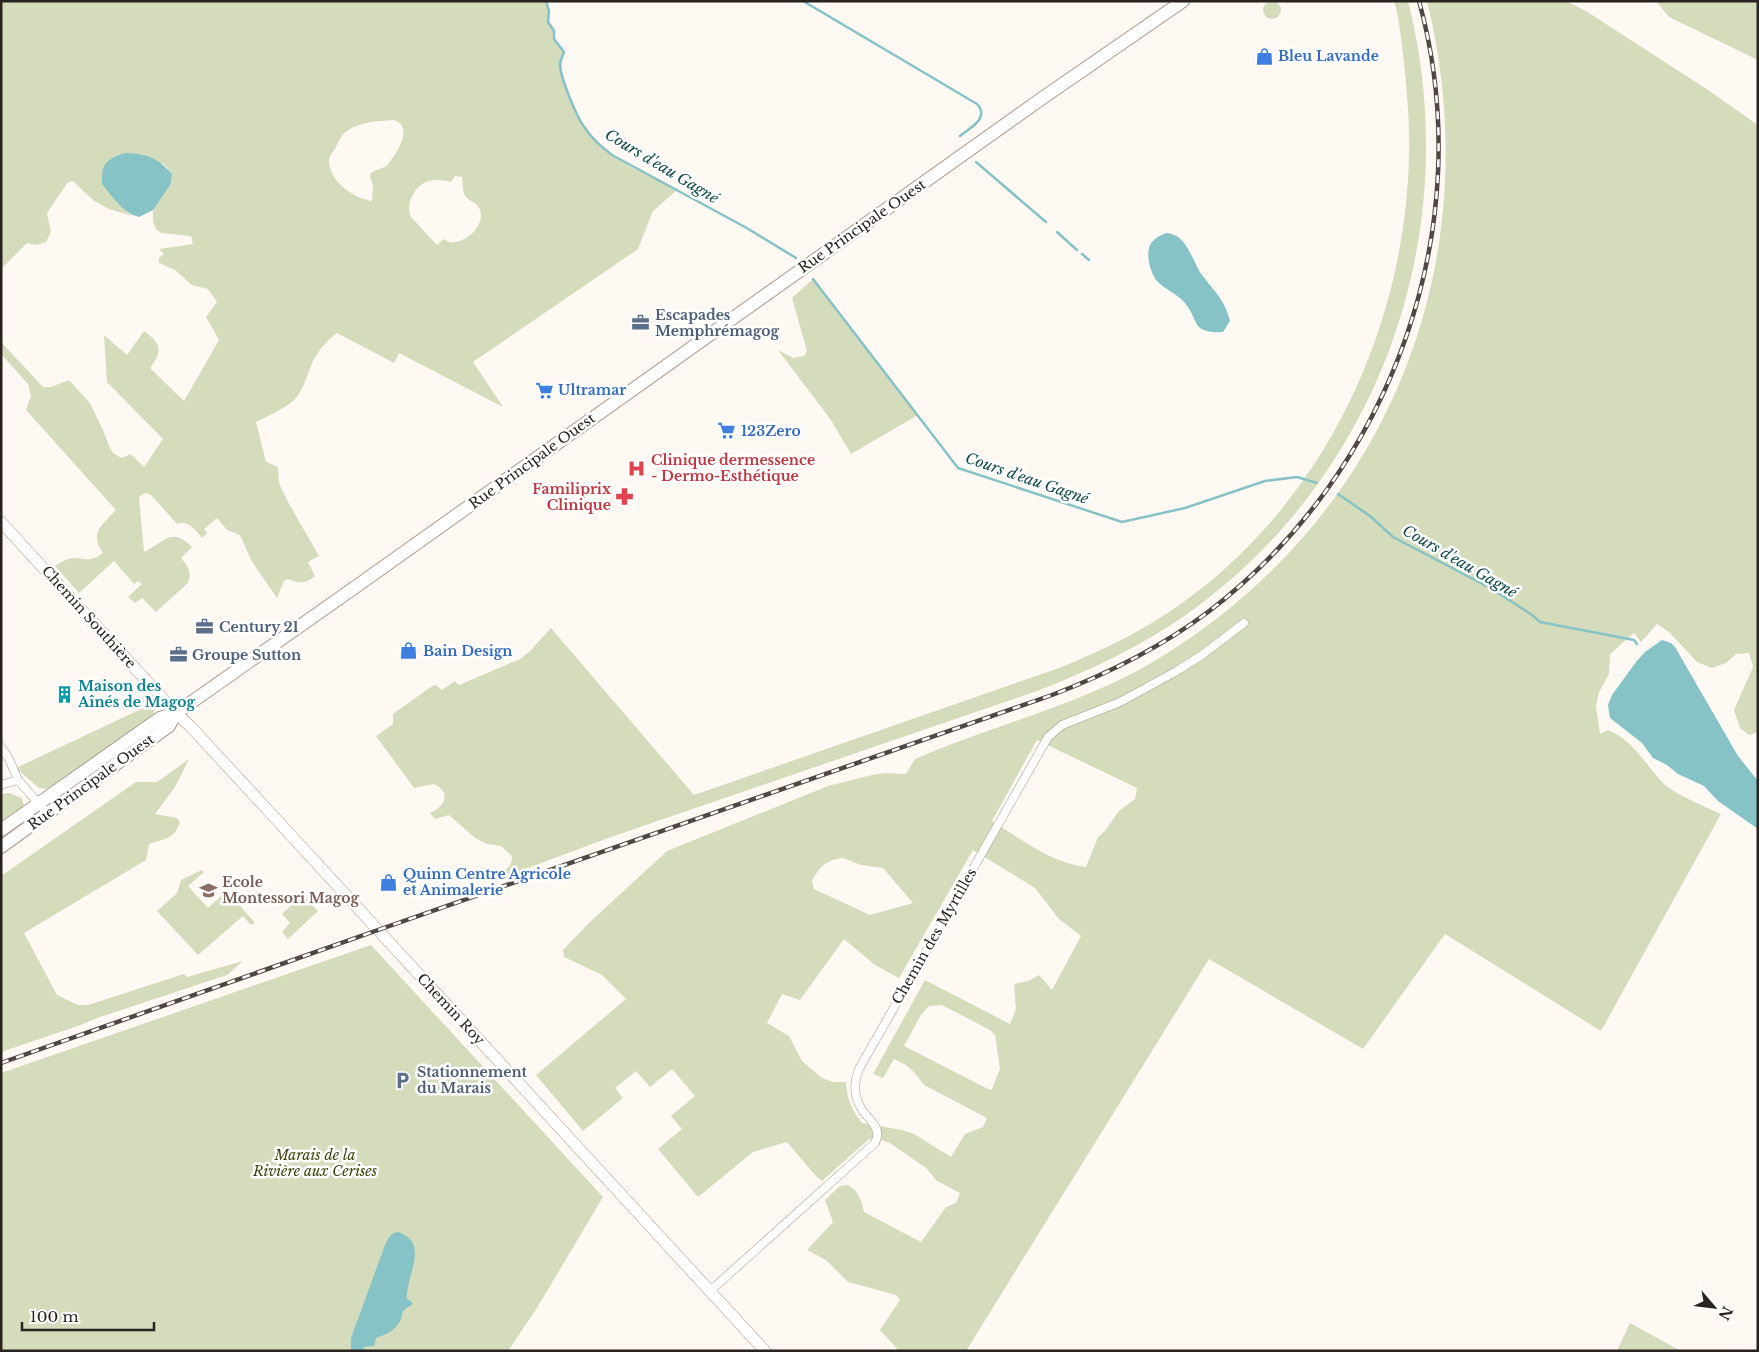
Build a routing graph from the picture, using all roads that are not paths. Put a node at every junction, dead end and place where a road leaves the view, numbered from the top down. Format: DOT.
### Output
graph roads {
  1 [pos="1183,1"];
  2 [pos="1,522"];
  3 [pos="1244,624"];
  4 [pos="176,713"];
  5 [pos="1,748"];
  6 [pos="18,780"];
  7 [pos="1,785"];
  8 [pos="43,809"];
  9 [pos="1,830"];
  10 [pos="1,847"];
  11 [pos="710,1291"];
  12 [pos="766,1351"];
  1 -- 4 [label="main road, Rue Principale Ouest"];
  2 -- 4 [label="street, Chemin Southière"];
  3 -- 11 [label="street, Chemin des Myrtilles"];
  4 -- 8 [label="main road, Rue Principale Ouest"];
  4 -- 11 [label="street, Chemin Roy"];
  5 -- 6 [label="street"];
  6 -- 7 [label="street"];
  6 -- 8 [label="street"];
  8 -- 9 [label="main road, Rue Principale Ouest"];
  8 -- 10 [label="main road, Rue Principale Ouest"];
  11 -- 12 [label="street, Chemin Roy"];
}
